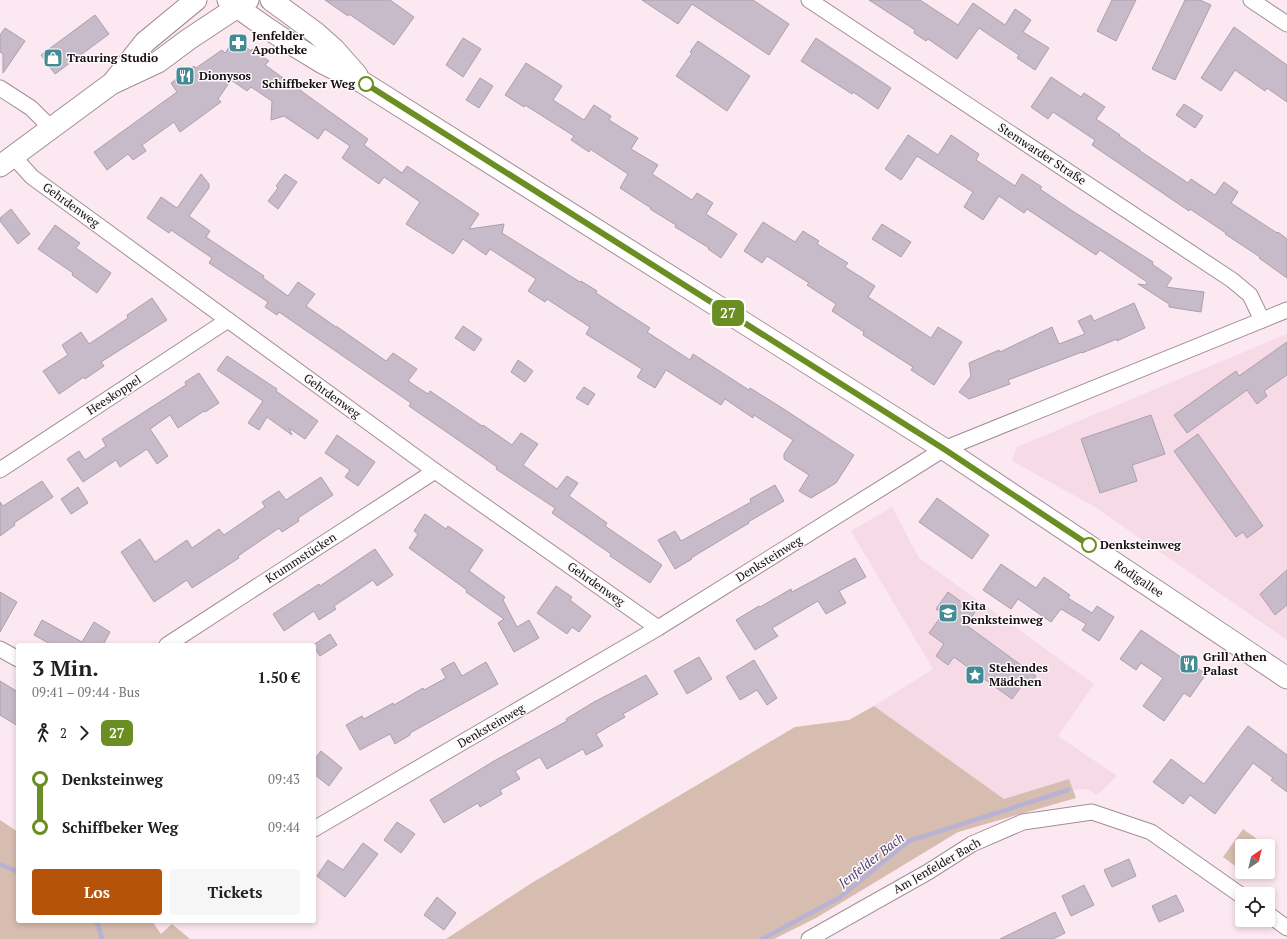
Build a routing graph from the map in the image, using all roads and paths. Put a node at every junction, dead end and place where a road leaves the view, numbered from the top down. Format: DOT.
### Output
graph roads {
  1 [pos="196,0"];
  2 [pos="271,0"];
  3 [pos="809,0"];
  4 [pos="1251,0"];
  5 [pos="237,2"];
  6 [pos="1287,24"];
  7 [pos="362,82"];
  8 [pos="111,84"];
  9 [pos="0,88"];
  10 [pos="51,128"];
  11 [pos="7,161"];
  12 [pos="1287,310"];
  13 [pos="228,320"];
  14 [pos="1262,320"];
  15 [pos="944,449"];
  16 [pos="0,470"];
  17 [pos="435,471"];
  18 [pos="658,628"];
  19 [pos="170,643"];
  20 [pos="0,649"];
  21 [pos="16,658"];
  22 [pos="1287,678"];
  23 [pos="316,828"];
  24 [pos="1235,891"];
  25 [pos="1275,919"];
  26 [pos="1287,928"];
  27 [pos="809,939"];
  1 -- 8 [label="main road"];
  2 -- 7 [label="main road, Rodigallee"];
  3 -- 14 [label="street, Stemwarder Straße"];
  4 -- 6 [label="street"];
  5 -- 7 [label="main road, Rodigallee"];
  5 -- 8 [label="main road"];
  7 -- 15 [label="main road, Rodigallee"];
  8 -- 10 [label="main road"];
  9 -- 10 [label="street"];
  10 -- 11 [label="main road"];
  11 -- 13 [label="street, Gehrdenweg"];
  12 -- 14 [label="street, Denksteinweg"];
  13 -- 16 [label="street, Heeskoppel"];
  13 -- 17 [label="street, Gehrdenweg"];
  14 -- 15 [label="street, Denksteinweg"];
  15 -- 18 [label="street, Denksteinweg"];
  15 -- 22 [label="main road, Rodigallee"];
  17 -- 18 [label="street, Gehrdenweg"];
  17 -- 19 [label="street, Krummstücken"];
  18 -- 23 [label="street, Denksteinweg"];
  20 -- 21 [label="street"];
  24 -- 27 [label="street, Am Jenfelder Bach"];
  25 -- 26 [label="street"];
}
